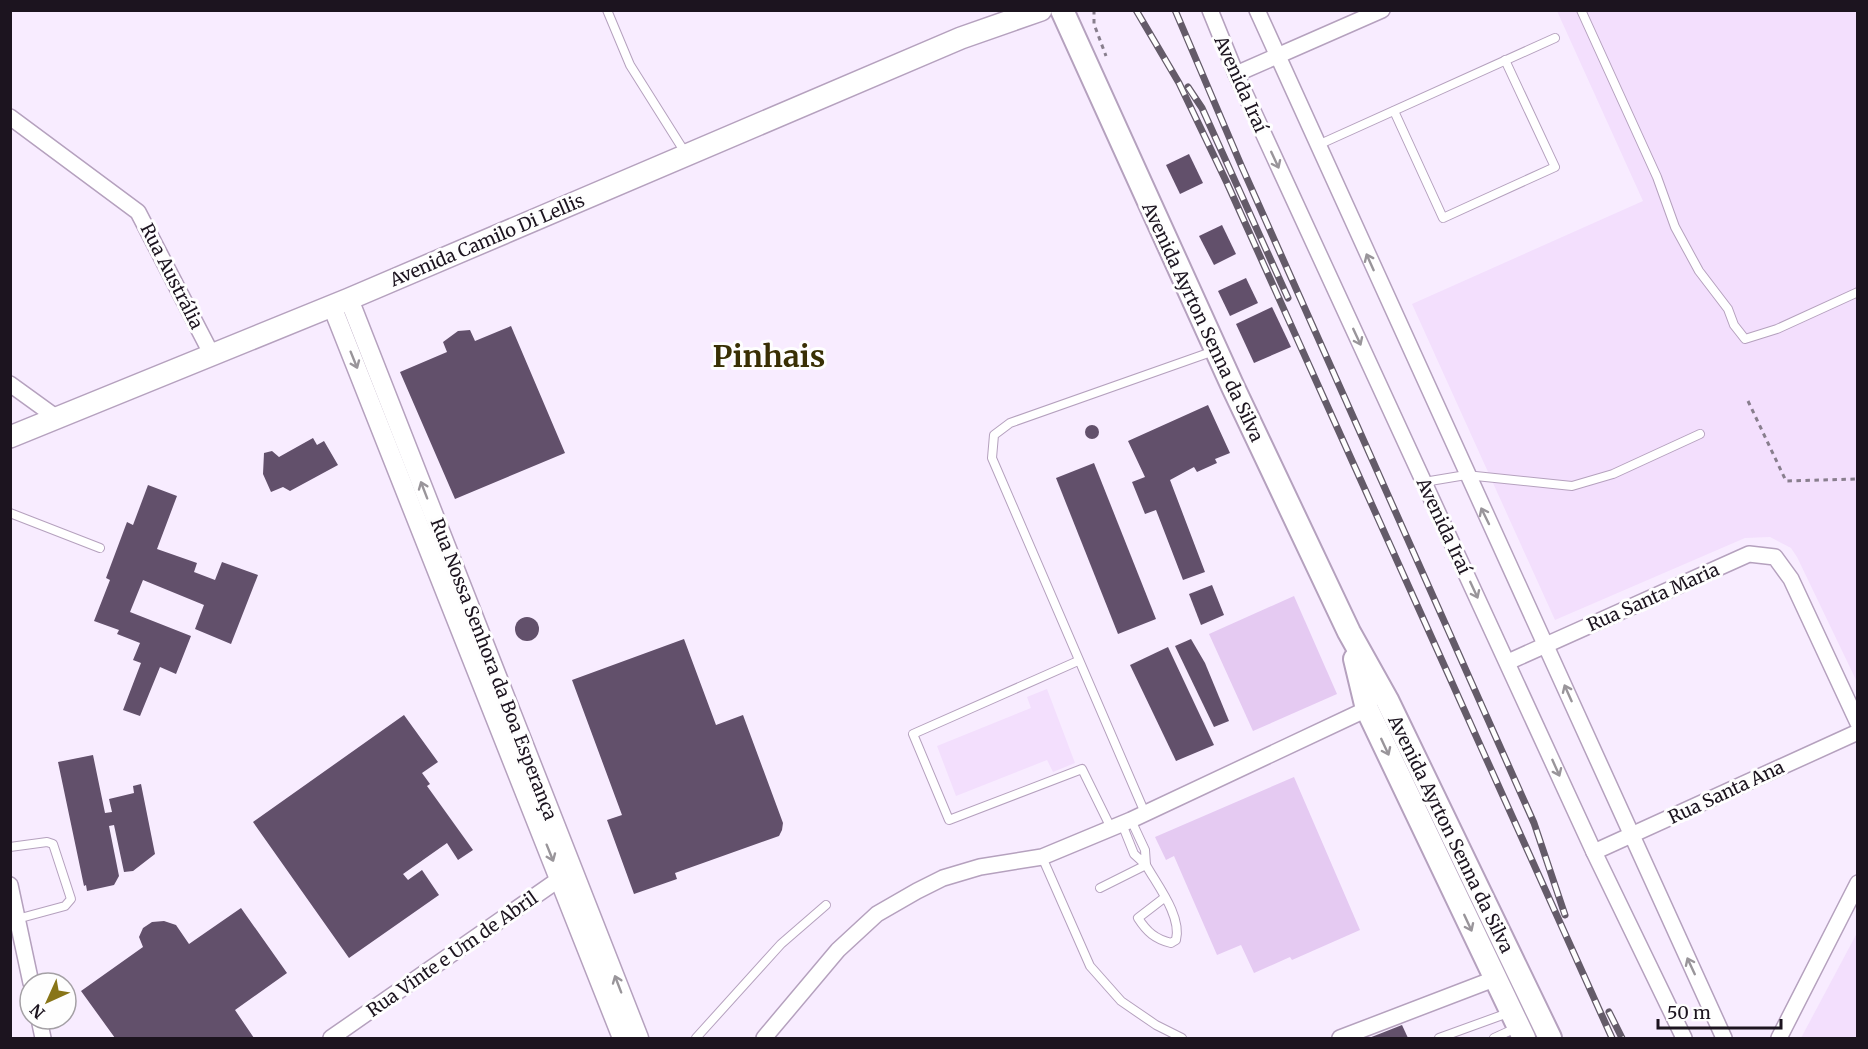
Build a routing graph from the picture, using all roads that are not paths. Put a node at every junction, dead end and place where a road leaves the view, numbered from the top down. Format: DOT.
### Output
graph roads {
  1 [pos="607,10"];
  2 [pos="998,10"];
  3 [pos="1041,10"];
  4 [pos="1062,10"];
  5 [pos="1210,10"];
  6 [pos="1257,10"];
  7 [pos="1383,10"];
  8 [pos="1581,10"];
  9 [pos="962,38"];
  10 [pos="1555,38"];
  11 [pos="1277,56"];
  12 [pos="1505,60"];
  13 [pos="1236,74"];
  14 [pos="1394,111"];
  15 [pos="10,117"];
  16 [pos="1317,146"];
  17 [pos="686,155"];
  18 [pos="1857,292"];
  19 [pos="340,302"];
  20 [pos="1216,350"];
  21 [pos="213,355"];
  22 [pos="10,384"];
  23 [pos="57,418"];
  24 [pos="1700,434"];
  25 [pos="10,437"];
  26 [pos="1466,476"];
  27 [pos="1424,482"];
  28 [pos="10,513"];
  29 [pos="100,548"];
  30 [pos="1349,632"];
  31 [pos="1546,644"];
  32 [pos="1078,661"];
  33 [pos="1508,662"];
  34 [pos="1367,709"];
  35 [pos="1857,723"];
  36 [pos="1857,732"];
  37 [pos="1127,821"];
  38 [pos="1631,835"];
  39 [pos="10,847"];
  40 [pos="1594,852"];
  41 [pos="1042,857"];
  42 [pos="1146,865"];
  43 [pos="566,874"];
  44 [pos="1857,883"];
  45 [pos="10,885"];
  46 [pos="1100,888"];
  47 [pos="1164,898"];
  48 [pos="826,905"];
  49 [pos="16,932"];
  50 [pos="27,971"];
  51 [pos="1494,979"];
  52 [pos="1536,1010"];
  53 [pos="1517,1026"];
  54 [pos="331,1038"];
  55 [pos="622,1038"];
  56 [pos="639,1038"];
  57 [pos="696,1038"];
  58 [pos="764,1038"];
  59 [pos="1182,1038"];
  60 [pos="1340,1038"];
  61 [pos="1439,1038"];
  62 [pos="1494,1038"];
  63 [pos="1550,1038"];
  64 [pos="1684,1038"];
  65 [pos="1724,1038"];
  66 [pos="1779,1038"];
  1 -- 17 [label="lane"];
  2 -- 9 [label="main road, Avenida Camilo Di Lellis"];
  3 -- 9 [label="main road, Avenida Camilo Di Lellis"];
  4 -- 20 [label="main road, Avenida Ayrton Senna da Silva"];
  5 -- 13 [label="street, Avenida Iraí"];
  6 -- 11 [label="street"];
  7 -- 11 [label="street"];
  8 -- 18 [label="lane"];
  9 -- 17 [label="main road, Avenida Camilo Di Lellis"];
  10 -- 12 [label="lane"];
  11 -- 13 [label="street"];
  11 -- 16 [label="street"];
  12 -- 14 [label="lane"];
  12 -- 14 [label="lane"];
  13 -- 27 [label="street, Avenida Iraí, one-way"];
  14 -- 16 [label="lane"];
  15 -- 21 [label="street, Rua Austrália"];
  26 -- 16 [label="street, one-way"];
  17 -- 19 [label="main road, Avenida Camilo Di Lellis"];
  19 -- 21 [label="main road, Avenida Camilo Di Lellis"];
  19 -- 43 [label="street, Rua Nossa Senhora da Boa Esperança"];
  20 -- 30 [label="main road, Avenida Ayrton Senna da Silva"];
  20 -- 32 [label="lane"];
  21 -- 23 [label="main road, Avenida Camilo Di Lellis"];
  22 -- 23 [label="street"];
  23 -- 25 [label="main road, Avenida Camilo Di Lellis"];
  24 -- 26 [label="lane"];
  26 -- 27 [label="lane"];
  31 -- 26 [label="street, one-way"];
  27 -- 33 [label="street, Avenida Iraí, one-way"];
  28 -- 29 [label="lane"];
  30 -- 34 [label="main road, Avenida Ayrton Senna da Silva"];
  30 -- 52 [label="main road, Avenida Ayrton Senna da Silva"];
  31 -- 33 [label="street, Rua Santa Maria"];
  31 -- 35 [label="street, Rua Santa Maria"];
  38 -- 31 [label="street, one-way"];
  32 -- 37 [label="lane"];
  32 -- 37 [label="lane"];
  33 -- 40 [label="street, Avenida Iraí, one-way"];
  34 -- 37 [label="street"];
  34 -- 51 [label="main road, Avenida Ayrton Senna da Silva, one-way"];
  36 -- 38 [label="street, Rua Santa Ana"];
  37 -- 41 [label="street"];
  37 -- 42 [label="lane"];
  38 -- 40 [label="street, Rua Santa Ana"];
  65 -- 38 [label="street, one-way"];
  39 -- 49 [label="lane"];
  40 -- 64 [label="street, Avenida Iraí"];
  41 -- 58 [label="street"];
  41 -- 59 [label="lane"];
  42 -- 46 [label="lane"];
  42 -- 47 [label="lane"];
  43 -- 54 [label="street, Rua Vinte e Um de Abril"];
  43 -- 55 [label="street, Rua Nossa Senhora da Boa Esperança"];
  56 -- 43 [label="street, Rua Nossa Senhora da Boa Esperança, one-way"];
  44 -- 66 [label="street"];
  45 -- 49 [label="street"];
  47 -- 47 [label="lane"];
  48 -- 57 [label="lane"];
  49 -- 50 [label="street"];
  51 -- 53 [label="main road, Avenida Ayrton Senna da Silva"];
  51 -- 60 [label="street"];
  52 -- 53 [label="lane"];
  52 -- 53 [label="lane"];
  52 -- 63 [label="main road, Avenida Ayrton Senna da Silva"];
  53 -- 61 [label="lane"];
  53 -- 62 [label="lane"];
}
